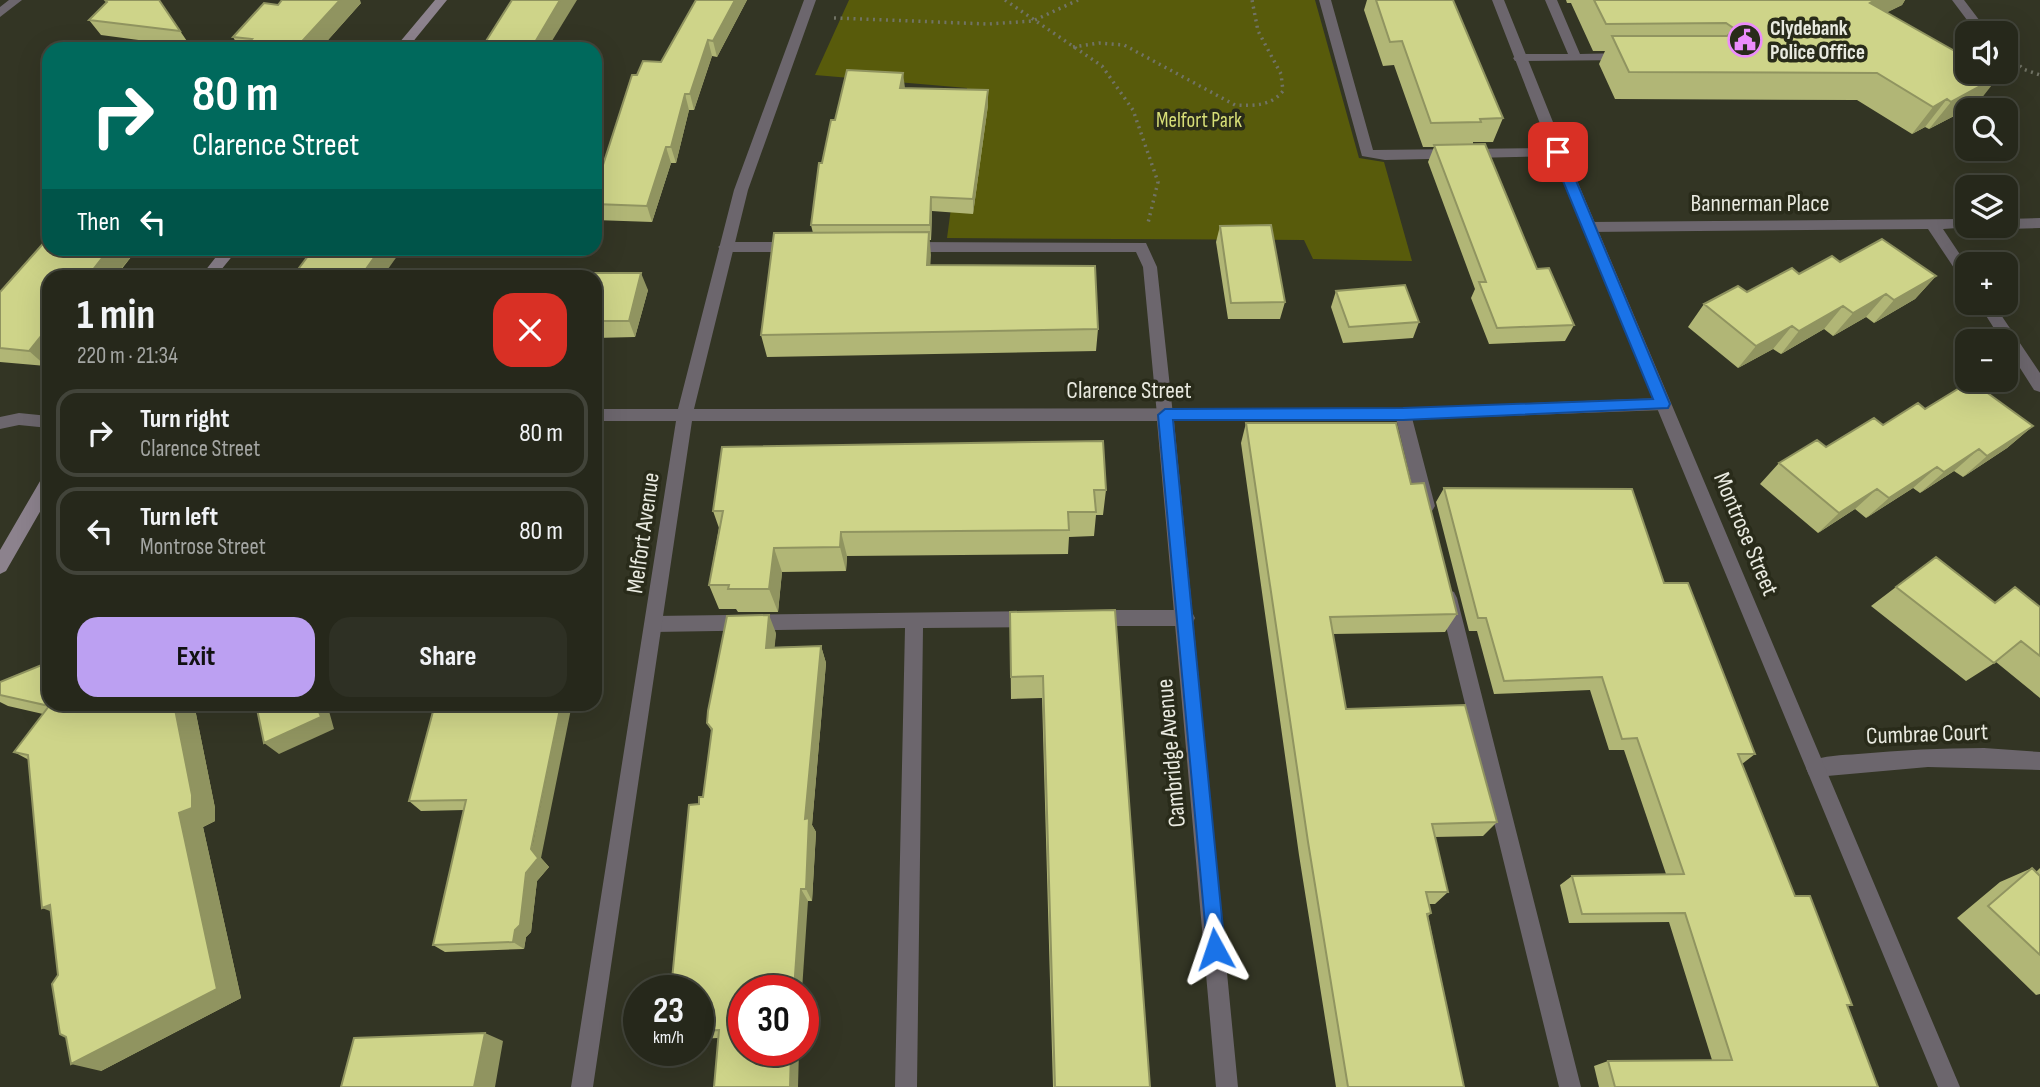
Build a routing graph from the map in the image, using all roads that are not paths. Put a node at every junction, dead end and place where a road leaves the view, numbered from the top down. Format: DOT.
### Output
graph roads {
  1 [pos="16,0"];
  2 [pos="441,0"];
  3 [pos="1325,0"];
  4 [pos="1499,0"];
  5 [pos="1551,0"];
  6 [pos="1958,0"];
  7 [pos="806,8"];
  8 [pos="0,13"];
  9 [pos="1974,21"];
  10 [pos="406,42"];
  11 [pos="1643,57"];
  12 [pos="1519,58"];
  13 [pos="1576,58"];
  14 [pos="1558,152"];
  15 [pos="2040,223"];
  16 [pos="1932,224"];
  17 [pos="1955,224"];
  18 [pos="2018,224"];
  19 [pos="1589,227"];
  20 [pos="725,247"];
  21 [pos="808,247"];
  22 [pos="892,247"];
  23 [pos="225,256"];
  24 [pos="1955,258"];
  25 [pos="213,270"];
  26 [pos="1992,315"];
  27 [pos="2040,386"];
  28 [pos="1663,404"];
  29 [pos="685,414"];
  30 [pos="1403,414"];
  31 [pos="602,415"];
  32 [pos="1165,415"];
  33 [pos="42,421"];
  34 [pos="0,423"];
  35 [pos="42,493"];
  36 [pos="1430,522"];
  37 [pos="0,566"];
  38 [pos="1443,576"];
  39 [pos="1186,618"];
  40 [pos="1050,619"];
  41 [pos="1077,619"];
  42 [pos="914,620"];
  43 [pos="654,624"];
  44 [pos="2040,761"];
  45 [pos="1816,768"];
  46 [pos="582,1087"];
  47 [pos="905,1087"];
  48 [pos="1227,1087"];
  49 [pos="1570,1087"];
  50 [pos="1949,1087"];
  1 -- 8 [label="street"];
  2 -- 10 [label="main road"];
  3 -- 14 [label="street"];
  4 -- 12 [label="street, Montrose Street"];
  5 -- 13 [label="street"];
  6 -- 9 [label="street"];
  7 -- 20 [label="street, Melfort Avenue"];
  11 -- 13 [label="street"];
  12 -- 13 [label="street"];
  12 -- 14 [label="street, Montrose Street"];
  14 -- 19 [label="street, Montrose Street"];
  15 -- 18 [label="street"];
  16 -- 17 [label="street, Bannerman Place"];
  16 -- 19 [label="street, Bannerman Place"];
  16 -- 24 [label="street"];
  19 -- 28 [label="street, Montrose Street"];
  20 -- 21 [label="street"];
  20 -- 29 [label="street, Melfort Avenue"];
  22 -- 32 [label="street, Cambridge Avenue"];
  23 -- 25 [label="main road"];
  26 -- 27 [label="street"];
  28 -- 30 [label="street, Clarence Street"];
  28 -- 45 [label="street, Montrose Street"];
  29 -- 31 [label="street, Clarence Street"];
  29 -- 32 [label="street, Clarence Street"];
  29 -- 43 [label="street, Melfort Avenue"];
  30 -- 32 [label="street, Clarence Street"];
  30 -- 36 [label="street"];
  32 -- 39 [label="street, Cambridge Avenue"];
  33 -- 34 [label="street"];
  35 -- 37 [label="main road"];
  38 -- 49 [label="street"];
  39 -- 41 [label="street"];
  39 -- 48 [label="street, Cambridge Avenue"];
  40 -- 42 [label="street"];
  42 -- 43 [label="street"];
  42 -- 47 [label="street"];
  43 -- 46 [label="street, Melfort Avenue"];
  44 -- 45 [label="street, Cumbrae Court"];
  45 -- 50 [label="street, Montrose Street"];
}
